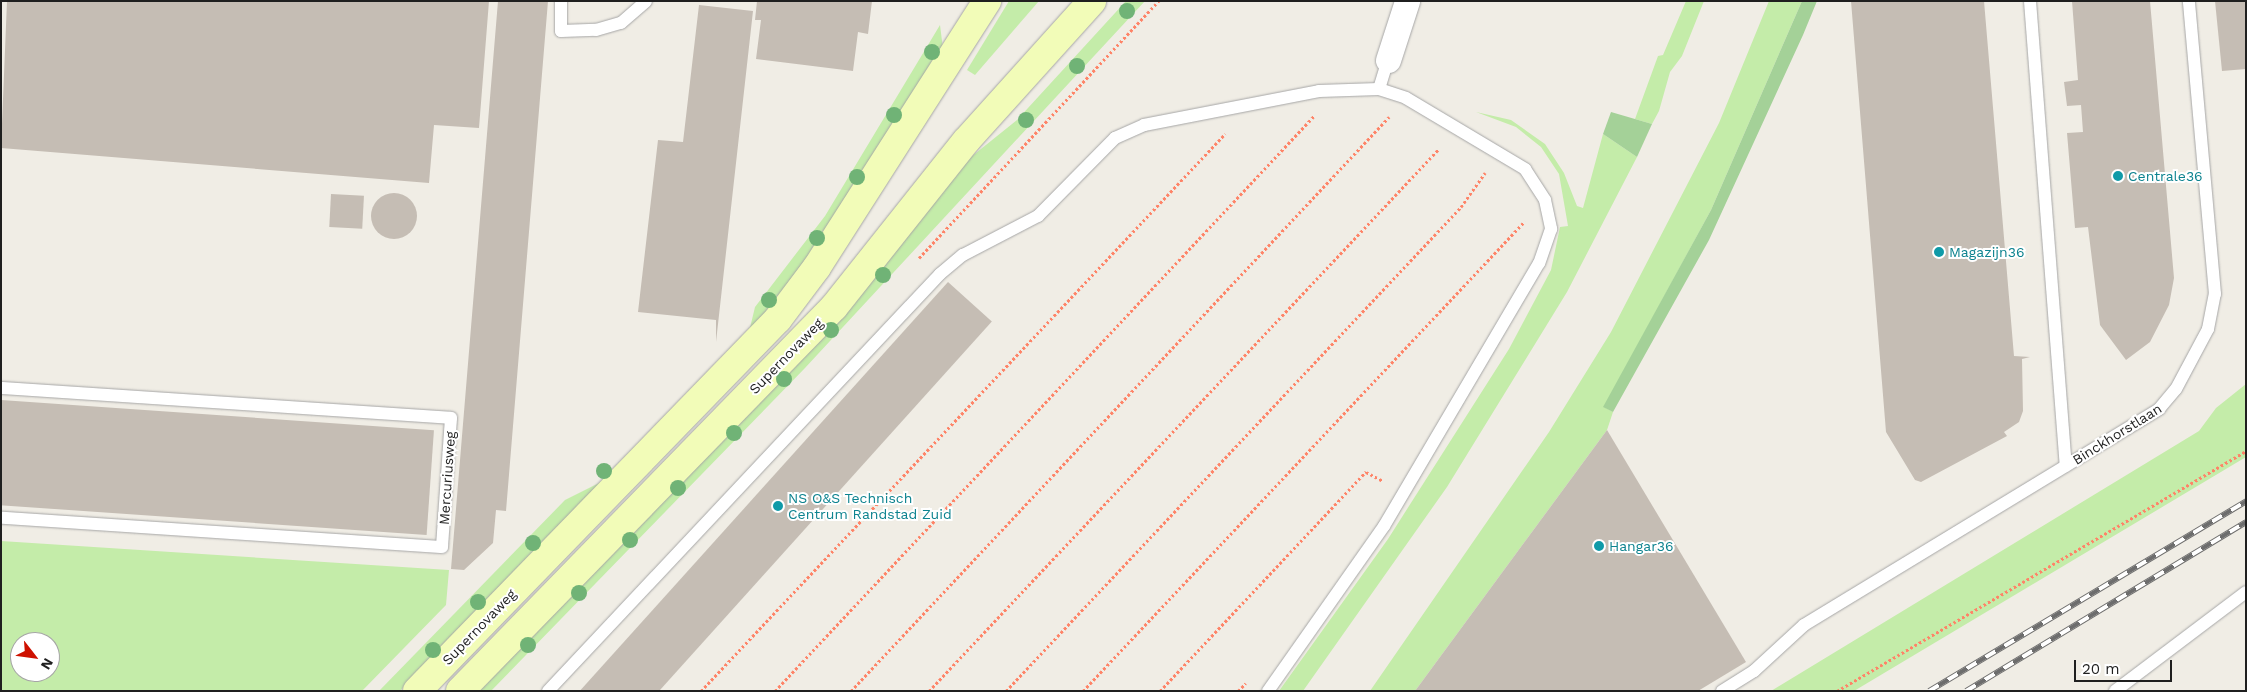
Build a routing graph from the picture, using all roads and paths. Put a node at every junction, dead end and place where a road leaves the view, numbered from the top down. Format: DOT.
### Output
graph roads {
  1 [pos="561,1"];
  2 [pos="646,1"];
  3 [pos="987,1"];
  4 [pos="1092,1"];
  5 [pos="1407,1"];
  6 [pos="2030,1"];
  7 [pos="2190,1"];
  8 [pos="1388,60"];
  9 [pos="1340,88"];
  10 [pos="1379,89"];
  11 [pos="1407,99"];
  12 [pos="1252,104"];
  13 [pos="1438,150"];
  14 [pos="1504,154"];
  15 [pos="1545,200"];
  16 [pos="1,388"];
  17 [pos="2246,451"];
  18 [pos="2066,466"];
  19 [pos="1404,492"];
  20 [pos="1,518"];
  21 [pos="2246,592"];
  22 [pos="417,691"];
  23 [pos="460,691"];
  24 [pos="548,691"];
  25 [pos="701,691"];
  26 [pos="774,691"];
  27 [pos="851,691"];
  28 [pos="929,691"];
  29 [pos="1006,691"];
  30 [pos="1083,691"];
  31 [pos="1160,691"];
  32 [pos="1268,691"];
  33 [pos="1722,691"];
  34 [pos="1837,691"];
  35 [pos="2115,691"];
  1 -- 2 [label="lane"];
  3 -- 22 [label="main road, Supernovaweg"];
  4 -- 23 [label="main road, Supernovaweg"];
  5 -- 8 [label="street"];
  6 -- 18 [label="lane"];
  7 -- 18 [label="lane, Binckhorstlaan"];
  8 -- 10 [label="lane"];
  9 -- 10 [label="lane"];
  9 -- 12 [label="lane"];
  9 -- 26 [label="path"];
  10 -- 11 [label="lane"];
  11 -- 14 [label="lane"];
  11 -- 27 [label="path"];
  12 -- 24 [label="lane"];
  12 -- 25 [label="path"];
  13 -- 28 [label="path"];
  14 -- 15 [label="lane"];
  14 -- 29 [label="path"];
  15 -- 19 [label="lane"];
  15 -- 30 [label="path"];
  16 -- 20 [label="lane, Mercuriusweg"];
  17 -- 34 [label="path"];
  18 -- 33 [label="lane, Binckhorstlaan"];
  19 -- 31 [label="path"];
  19 -- 32 [label="lane"];
  21 -- 35 [label="lane"];
}
